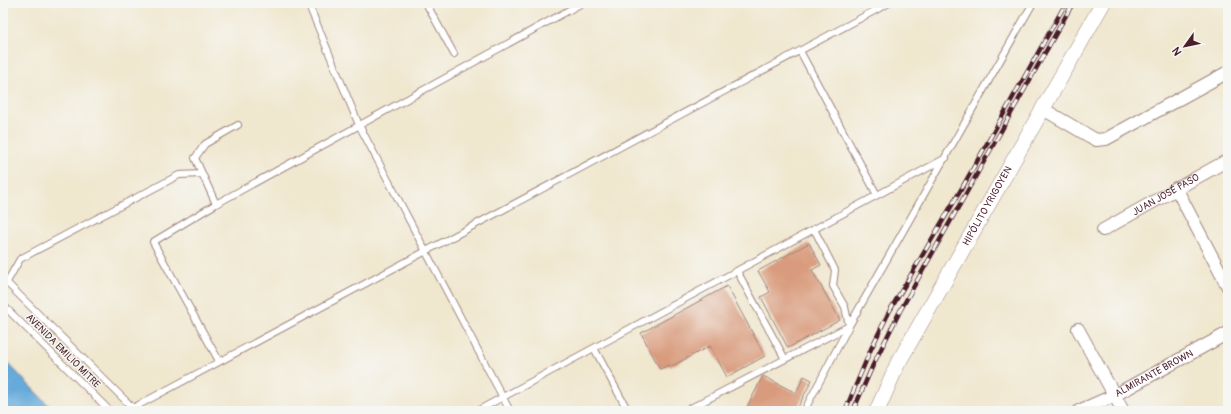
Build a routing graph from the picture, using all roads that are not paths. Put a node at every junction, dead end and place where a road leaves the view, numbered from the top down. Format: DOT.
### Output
graph roads {
  1 [pos="308,3"];
  2 [pos="426,3"];
  3 [pos="582,3"];
  4 [pos="889,3"];
  5 [pos="1033,3"];
  6 [pos="1103,3"];
  7 [pos="800,51"];
  8 [pos="454,54"];
  9 [pos="1228,72"];
  10 [pos="1043,109"];
  11 [pos="238,125"];
  12 [pos="360,125"];
  13 [pos="946,158"];
  14 [pos="1228,160"];
  15 [pos="202,174"];
  16 [pos="1176,188"];
  17 [pos="877,195"];
  18 [pos="216,204"];
  19 [pos="814,229"];
  20 [pos="1103,230"];
  21 [pos="425,251"];
  22 [pos="737,271"];
  23 [pos="5,280"];
  24 [pos="1228,287"];
  25 [pos="3,305"];
  26 [pos="849,326"];
  27 [pos="1078,329"];
  28 [pos="1228,333"];
  29 [pos="594,348"];
  30 [pos="785,359"];
  31 [pos="219,361"];
  32 [pos="1114,394"];
  33 [pos="502,397"];
  34 [pos="134,409"];
  35 [pos="110,411"];
  36 [pos="477,411"];
  37 [pos="510,411"];
  38 [pos="628,411"];
  39 [pos="685,411"];
  40 [pos="804,411"];
  41 [pos="877,411"];
  42 [pos="1079,411"];
  43 [pos="1123,411"];
  1 -- 12 [label="lane"];
  2 -- 8 [label="lane"];
  3 -- 12 [label="lane"];
  4 -- 7 [label="lane"];
  5 -- 13 [label="lane"];
  6 -- 10 [label="street, HIPÓLITO YRIGOYEN"];
  7 -- 17 [label="lane"];
  7 -- 21 [label="lane"];
  9 -- 10 [label="street"];
  10 -- 41 [label="street, HIPÓLITO YRIGOYEN"];
  11 -- 15 [label="lane"];
  12 -- 18 [label="lane"];
  12 -- 21 [label="lane"];
  13 -- 17 [label="lane"];
  13 -- 26 [label="lane"];
  14 -- 16 [label="street, JUAN JOSÉ PASO"];
  15 -- 18 [label="lane"];
  15 -- 23 [label="lane"];
  16 -- 20 [label="street, JUAN JOSÉ PASO"];
  16 -- 24 [label="street"];
  17 -- 19 [label="lane"];
  18 -- 31 [label="lane"];
  19 -- 22 [label="lane"];
  19 -- 26 [label="lane"];
  21 -- 31 [label="lane"];
  21 -- 33 [label="lane"];
  22 -- 29 [label="lane"];
  22 -- 30 [label="lane"];
  23 -- 34 [label="lane"];
  25 -- 35 [label="lane, AVENIDA EMILIO MITRE"];
  26 -- 30 [label="lane"];
  26 -- 40 [label="lane"];
  27 -- 32 [label="street"];
  28 -- 32 [label="street, ALMIRANTE BROWN"];
  29 -- 33 [label="lane"];
  29 -- 38 [label="lane"];
  30 -- 39 [label="lane"];
  31 -- 34 [label="lane"];
  32 -- 42 [label="street, ALMIRANTE BROWN"];
  32 -- 43 [label="street"];
  33 -- 36 [label="lane"];
  33 -- 37 [label="lane"];
}
